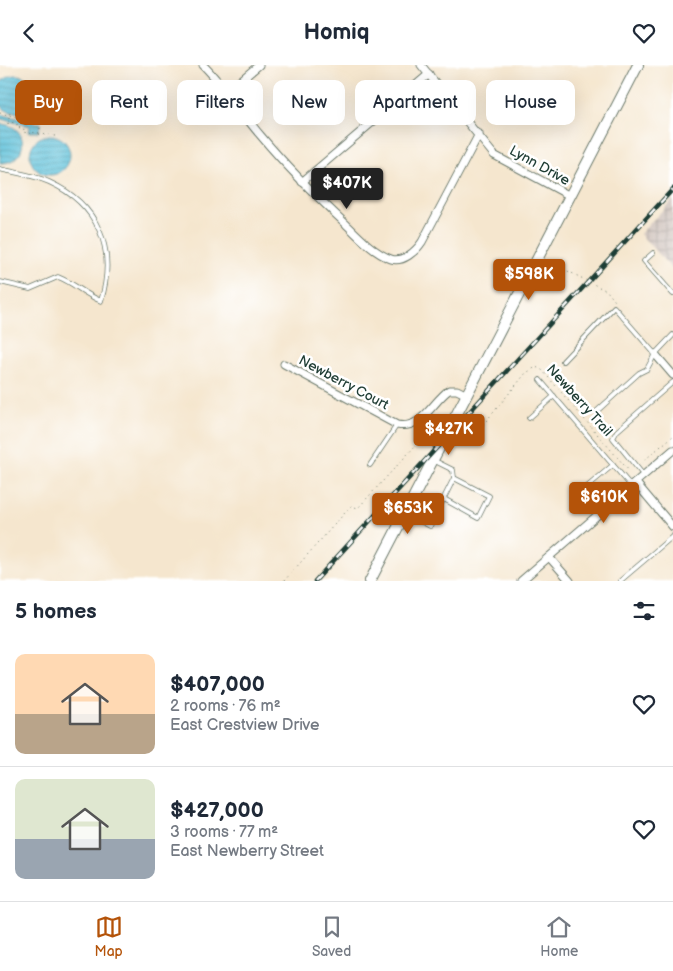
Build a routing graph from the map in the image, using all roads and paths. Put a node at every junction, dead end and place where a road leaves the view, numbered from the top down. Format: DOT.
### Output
graph roads {
  1 [pos="203,65"];
  2 [pos="259,65"];
  3 [pos="421,65"];
  4 [pos="638,65"];
  5 [pos="428,74"];
  6 [pos="216,80"];
  7 [pos="241,80"];
  8 [pos="0,113"];
  9 [pos="10,114"];
  10 [pos="15,116"];
  11 [pos="41,125"];
  12 [pos="252,125"];
  13 [pos="39,133"];
  14 [pos="479,134"];
  15 [pos="55,136"];
  16 [pos="0,169"];
  17 [pos="302,182"];
  18 [pos="570,196"];
  19 [pos="653,253"];
  20 [pos="550,261"];
  21 [pos="0,282"];
  22 [pos="673,293"];
  23 [pos="618,303"];
  24 [pos="673,335"];
  25 [pos="655,353"];
  26 [pos="563,361"];
  27 [pos="284,364"];
  28 [pos="673,375"];
  29 [pos="540,380"];
  30 [pos="673,382"];
  31 [pos="467,395"];
  32 [pos="554,396"];
  33 [pos="597,411"];
  34 [pos="529,418"];
  35 [pos="397,425"];
  36 [pos="673,436"];
  37 [pos="445,438"];
  38 [pos="673,450"];
  39 [pos="433,460"];
  40 [pos="370,465"];
  41 [pos="613,465"];
  42 [pos="636,467"];
  43 [pos="644,476"];
  44 [pos="454,478"];
  45 [pos="633,484"];
  46 [pos="588,486"];
  47 [pos="444,499"];
  48 [pos="405,513"];
  49 [pos="673,527"];
  50 [pos="673,536"];
  51 [pos="549,557"];
  52 [pos="284,581"];
  53 [pos="370,581"];
  54 [pos="521,581"];
  55 [pos="570,581"];
  56 [pos="620,581"];
  1 -- 6 [label="street"];
  2 -- 7 [label="street"];
  3 -- 5 [label="street, Lynn Drive"];
  4 -- 18 [label="main road"];
  5 -- 14 [label="street, Lynn Drive"];
  5 -- 17 [label="street"];
  8 -- 9 [label="path"];
  9 -- 10 [label="path"];
  9 -- 13 [label="path"];
  11 -- 13 [label="path"];
  12 -- 17 [label="street"];
  13 -- 15 [label="path"];
  14 -- 17 [label="street"];
  14 -- 18 [label="street, Lynn Drive"];
  16 -- 21 [label="lane"];
  18 -- 31 [label="main road"];
  19 -- 22 [label="lane"];
  20 -- 23 [label="path"];
  24 -- 25 [label="lane"];
  25 -- 26 [label="lane"];
  25 -- 28 [label="street"];
  25 -- 33 [label="lane"];
  27 -- 35 [label="street, Newberry Court"];
  29 -- 32 [label="lane"];
  30 -- 42 [label="lane"];
  31 -- 35 [label="street, Newberry Court"];
  31 -- 37 [label="main road"];
  32 -- 34 [label="lane"];
  32 -- 41 [label="lane"];
  35 -- 40 [label="lane"];
  36 -- 42 [label="path"];
  37 -- 39 [label="main road"];
  37 -- 42 [label="path, Newberry Trail"];
  37 -- 52 [label="path, Newberry Trail"];
  38 -- 43 [label="street"];
  39 -- 44 [label="lane"];
  39 -- 48 [label="main road"];
  41 -- 45 [label="lane"];
  41 -- 46 [label="lane"];
  42 -- 43 [label="lane"];
  43 -- 45 [label="street"];
  44 -- 47 [label="lane"];
  44 -- 47 [label="lane"];
  45 -- 49 [label="street"];
  45 -- 51 [label="street"];
  47 -- 48 [label="lane"];
  48 -- 53 [label="main road"];
  50 -- 56 [label="lane"];
  51 -- 54 [label="street"];
  51 -- 55 [label="street"];
}
